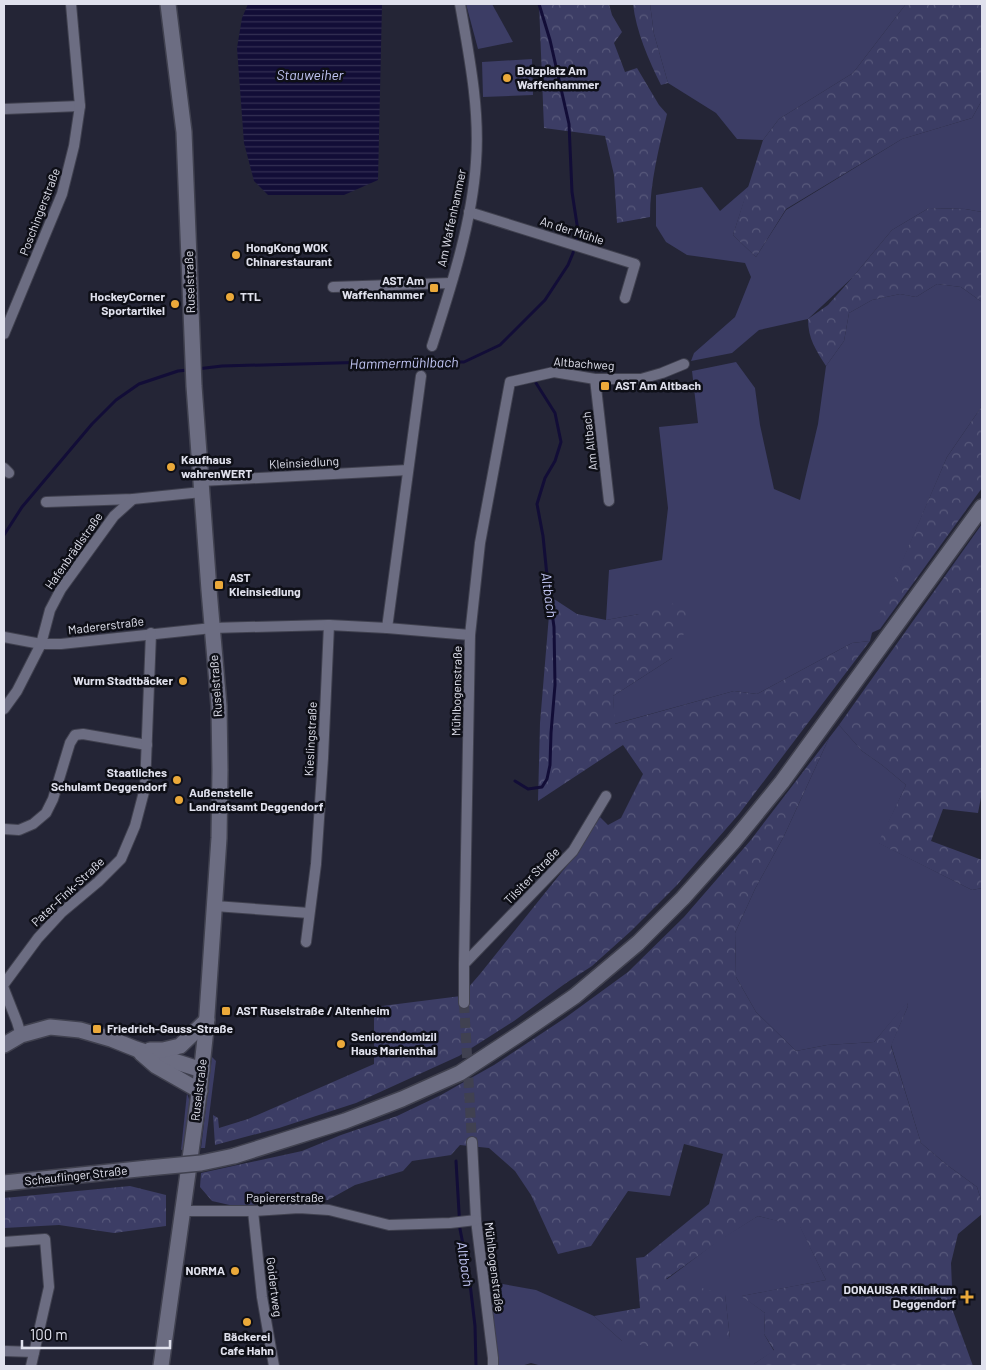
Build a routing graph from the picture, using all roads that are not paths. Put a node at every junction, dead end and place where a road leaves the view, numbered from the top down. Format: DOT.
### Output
graph roads {
  1 [pos="71,4"];
  2 [pos="168,4"];
  3 [pos="460,4"];
  4 [pos="80,106"];
  5 [pos="4,109"];
  6 [pos="469,212"];
  7 [pos="451,283"];
  8 [pos="333,287"];
  9 [pos="625,298"];
  10 [pos="4,334"];
  11 [pos="432,346"];
  12 [pos="684,364"];
  13 [pos="421,376"];
  14 [pos="595,379"];
  15 [pos="510,382"];
  16 [pos="408,470"];
  17 [pos="202,486"];
  18 [pos="133,499"];
  19 [pos="106,500"];
  20 [pos="609,501"];
  21 [pos="46,502"];
  22 [pos="982,507"];
  23 [pos="114,516"];
  24 [pos="329,625"];
  25 [pos="212,628"];
  26 [pos="387,628"];
  27 [pos="151,633"];
  28 [pos="470,635"];
  29 [pos="4,637"];
  30 [pos="41,644"];
  31 [pos="4,709"];
  32 [pos="147,745"];
  33 [pos="606,796"];
  34 [pos="4,829"];
  35 [pos="215,906"];
  36 [pos="309,913"];
  37 [pos="306,942"];
  38 [pos="464,964"];
  39 [pos="4,984"];
  40 [pos="4,989"];
  41 [pos="464,1003"];
  42 [pos="207,1020"];
  43 [pos="21,1035"];
  44 [pos="4,1045"];
  45 [pos="136,1049"];
  46 [pos="202,1070"];
  47 [pos="200,1092"];
  48 [pos="472,1142"];
  49 [pos="8,1181"];
  50 [pos="183,1211"];
  51 [pos="253,1211"];
  52 [pos="476,1220"];
  53 [pos="4,1242"];
  54 [pos="4,1351"];
  55 [pos="34,1352"];
  56 [pos="31,1366"];
  57 [pos="161,1366"];
  58 [pos="274,1366"];
  59 [pos="493,1366"];
  1 -- 4 [label="street, Poschingerstraße"];
  2 -- 17 [label="main road, Ruselstraße"];
  3 -- 6 [label="street, Am Waffenhammer"];
  4 -- 5 [label="street"];
  4 -- 10 [label="street, Poschingerstraße"];
  6 -- 7 [label="street, Am Waffenhammer"];
  6 -- 9 [label="street, An der Mühle"];
  7 -- 8 [label="street"];
  7 -- 11 [label="street, Am Waffenhammer"];
  12 -- 14 [label="street, Altbachweg"];
  13 -- 16 [label="street"];
  14 -- 15 [label="street, Altbachweg"];
  14 -- 20 [label="street, Am Altbach"];
  15 -- 28 [label="street, Mühlbogenstraße"];
  16 -- 17 [label="street, Kleinsiedlung"];
  16 -- 26 [label="street"];
  17 -- 18 [label="street, Hafenbrädlstraße"];
  17 -- 25 [label="main road, Ruselstraße"];
  18 -- 19 [label="street, Hafenbrädlstraße"];
  18 -- 23 [label="street, Hafenbrädlstraße"];
  19 -- 21 [label="street, Hafenbrädlstraße"];
  19 -- 23 [label="street, Hafenbrädlstraße"];
  22 -- 49 [label="main road, Schauflinger Straße, bridge"];
  23 -- 30 [label="street, Hafenbrädlstraße"];
  24 -- 25 [label="street"];
  24 -- 26 [label="street"];
  24 -- 36 [label="street, Kieslingstraße"];
  25 -- 27 [label="street, Madererstraße"];
  25 -- 35 [label="main road, Ruselstraße"];
  26 -- 28 [label="street"];
  27 -- 30 [label="street, Madererstraße"];
  27 -- 32 [label="street, Pater-Fink-Straße"];
  28 -- 38 [label="street, Mühlbogenstraße"];
  29 -- 30 [label="street, Madererstraße"];
  30 -- 31 [label="street, Hafenbrädlstraße"];
  32 -- 34 [label="street"];
  32 -- 39 [label="street, Pater-Fink-Straße"];
  33 -- 38 [label="street, Tilsiter Straße"];
  35 -- 36 [label="street"];
  35 -- 42 [label="main road, Ruselstraße"];
  36 -- 37 [label="street, Kieslingstraße"];
  38 -- 41 [label="street, Mühlbogenstraße"];
  40 -- 43 [label="street"];
  42 -- 45 [label="main road"];
  42 -- 46 [label="main road, Ruselstraße"];
  43 -- 44 [label="main road"];
  43 -- 45 [label="main road"];
  45 -- 46 [label="main road"];
  45 -- 47 [label="main road"];
  46 -- 47 [label="main road, Ruselstraße"];
  47 -- 50 [label="main road, Ruselstraße"];
  48 -- 52 [label="street, Mühlbogenstraße"];
  50 -- 51 [label="street, Papiererstraße"];
  50 -- 57 [label="main road, Ruselstraße"];
  51 -- 52 [label="street, Papiererstraße"];
  51 -- 58 [label="street, Goidertweg"];
  52 -- 59 [label="street, Mühlbogenstraße"];
  53 -- 55 [label="street"];
  54 -- 55 [label="street"];
  55 -- 56 [label="street"];
}
